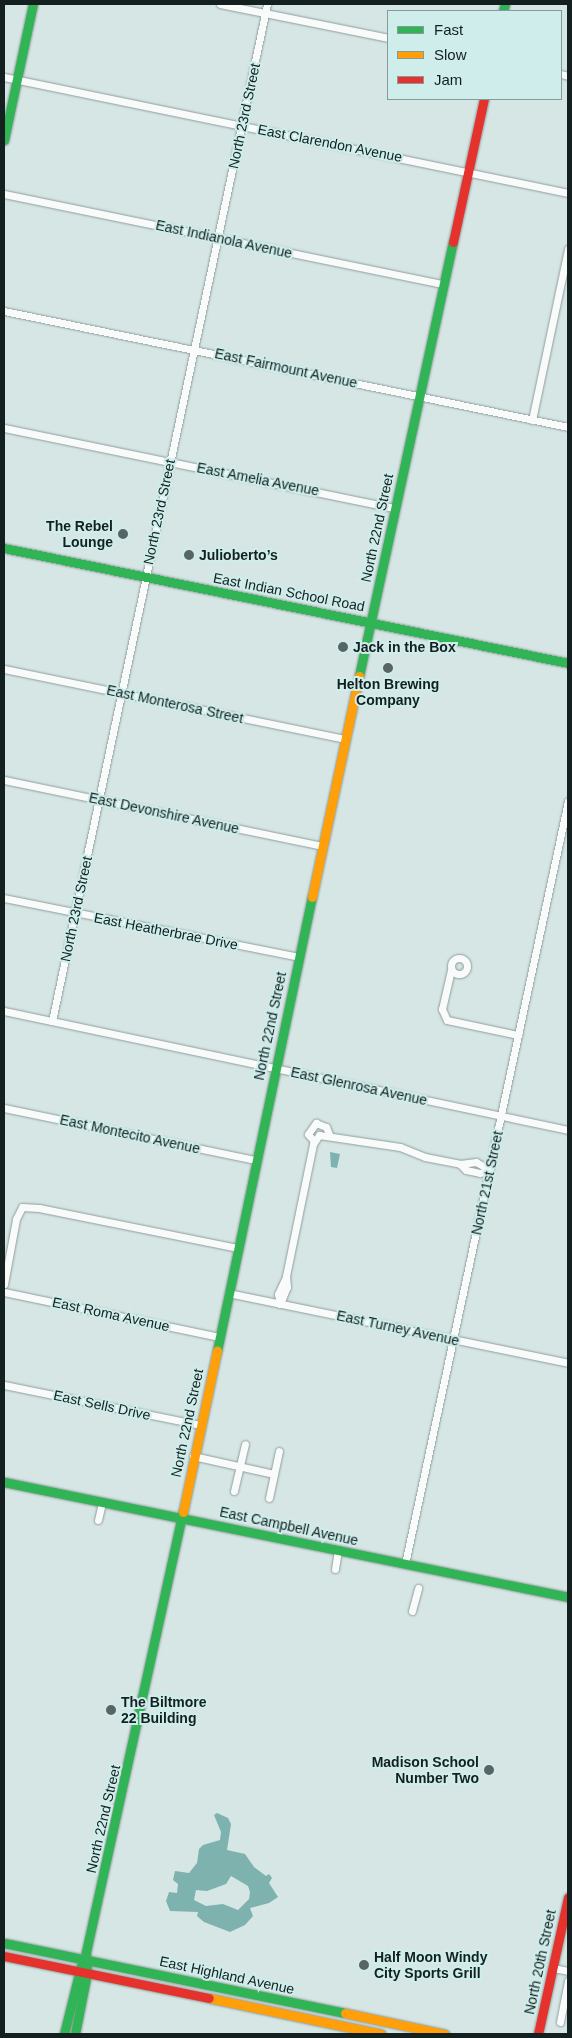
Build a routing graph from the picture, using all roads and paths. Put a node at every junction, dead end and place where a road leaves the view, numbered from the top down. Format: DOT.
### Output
graph roads {
  1 [pos="33,4"];
  2 [pos="220,4"];
  3 [pos="267,4"];
  4 [pos="265,13"];
  5 [pos="387,38"];
  6 [pos="4,77"];
  7 [pos="17,80"];
  8 [pos="484,100"];
  9 [pos="242,125"];
  10 [pos="4,140"];
  11 [pos="468,171"];
  12 [pos="568,193"];
  13 [pos="4,194"];
  14 [pos="218,237"];
  15 [pos="568,249"];
  16 [pos="443,284"];
  17 [pos="4,311"];
  18 [pos="194,349"];
  19 [pos="420,396"];
  20 [pos="532,420"];
  21 [pos="568,427"];
  22 [pos="4,428"];
  23 [pos="170,462"];
  24 [pos="394,508"];
  25 [pos="4,548"];
  26 [pos="145,577"];
  27 [pos="371,622"];
  28 [pos="568,663"];
  29 [pos="4,669"];
  30 [pos="122,693"];
  31 [pos="346,739"];
  32 [pos="4,780"];
  33 [pos="98,800"];
  34 [pos="568,801"];
  35 [pos="323,846"];
  36 [pos="4,898"];
  37 [pos="75,912"];
  38 [pos="300,957"];
  39 [pos="452,970"];
  40 [pos="4,1011"];
  41 [pos="52,1021"];
  42 [pos="518,1035"];
  43 [pos="276,1068"];
  44 [pos="4,1108"];
  45 [pos="501,1117"];
  46 [pos="568,1130"];
  47 [pos="329,1134"];
  48 [pos="314,1141"];
  49 [pos="256,1160"];
  50 [pos="490,1170"];
  51 [pos="237,1248"];
  52 [pos="4,1284"];
  53 [pos="4,1292"];
  54 [pos="228,1294"];
  55 [pos="280,1304"];
  56 [pos="219,1337"];
  57 [pos="454,1340"];
  58 [pos="568,1363"];
  59 [pos="4,1385"];
  60 [pos="200,1425"];
  61 [pos="245,1444"];
  62 [pos="279,1451"];
  63 [pos="193,1456"];
  64 [pos="240,1467"];
  65 [pos="274,1474"];
  66 [pos="4,1482"];
  67 [pos="234,1491"];
  68 [pos="269,1498"];
  69 [pos="102,1502"];
  70 [pos="181,1518"];
  71 [pos="98,1520"];
  72 [pos="338,1550"];
  73 [pos="405,1564"];
  74 [pos="335,1568"];
  75 [pos="418,1588"];
  76 [pos="568,1597"];
  77 [pos="412,1611"];
  78 [pos="568,1897"];
  79 [pos="4,1943"];
  80 [pos="4,1956"];
  81 [pos="85,1960"];
  82 [pos="553,1968"];
  83 [pos="77,1971"];
  84 [pos="568,1971"];
  85 [pos="87,1973"];
  86 [pos="568,1980"];
  87 [pos="235,1991"];
  88 [pos="232,2003"];
  89 [pos="560,2022"];
  90 [pos="64,2034"];
  91 [pos="75,2034"];
  92 [pos="380,2034"];
  93 [pos="445,2034"];
  94 [pos="538,2034"];
  1 -- 7 [label="street"];
  2 -- 4 [label="street"];
  3 -- 4 [label="street, North 23rd Street"];
  4 -- 5 [label="street"];
  4 -- 9 [label="street, North 23rd Street"];
  6 -- 7 [label="street, East Clarendon Avenue"];
  7 -- 9 [label="street, East Clarendon Avenue"];
  7 -- 10 [label="street"];
  8 -- 11 [label="street, North 22nd Street"];
  9 -- 11 [label="street, East Clarendon Avenue"];
  9 -- 14 [label="street, North 23rd Street"];
  11 -- 12 [label="street, East Clarendon Avenue"];
  11 -- 16 [label="street, North 22nd Street"];
  13 -- 14 [label="street, East Indianola Avenue"];
  14 -- 16 [label="street, East Indianola Avenue"];
  14 -- 18 [label="street, North 23rd Street"];
  15 -- 20 [label="street"];
  16 -- 19 [label="street, North 22nd Street"];
  17 -- 18 [label="street, East Fairmount Avenue"];
  18 -- 19 [label="street, East Fairmount Avenue"];
  18 -- 23 [label="street, North 23rd Street"];
  19 -- 20 [label="street, East Fairmount Avenue"];
  19 -- 24 [label="street, North 22nd Street"];
  20 -- 21 [label="street, East Fairmount Avenue"];
  22 -- 23 [label="street, East Amelia Avenue"];
  23 -- 24 [label="street, East Amelia Avenue"];
  23 -- 26 [label="street, North 23rd Street"];
  24 -- 27 [label="street, North 22nd Street"];
  25 -- 26 [label="street, East Indian School Road"];
  26 -- 27 [label="street, East Indian School Road"];
  26 -- 30 [label="street, North 23rd Street"];
  27 -- 28 [label="street, East Indian School Road"];
  27 -- 31 [label="street, North 22nd Street"];
  29 -- 30 [label="street, East Monterosa Street"];
  30 -- 31 [label="street, East Monterosa Street"];
  30 -- 33 [label="street, North 23rd Street"];
  31 -- 35 [label="street, North 22nd Street"];
  32 -- 33 [label="street, East Devonshire Avenue"];
  33 -- 35 [label="street, East Devonshire Avenue"];
  33 -- 37 [label="street, North 23rd Street"];
  34 -- 42 [label="street, North 21st Street"];
  35 -- 38 [label="street, North 22nd Street"];
  36 -- 37 [label="street, East Heatherbrae Drive"];
  37 -- 38 [label="street, East Heatherbrae Drive"];
  37 -- 41 [label="street, North 23rd Street"];
  38 -- 43 [label="street, North 22nd Street"];
  39 -- 42 [label="street"];
  40 -- 41 [label="street, East Glenrosa Avenue"];
  41 -- 43 [label="street, East Glenrosa Avenue"];
  42 -- 45 [label="street, North 21st Street"];
  43 -- 45 [label="street, East Glenrosa Avenue"];
  43 -- 49 [label="street, North 22nd Street"];
  44 -- 49 [label="street, East Montecito Avenue"];
  45 -- 46 [label="street, East Glenrosa Avenue"];
  45 -- 50 [label="street, North 21st Street"];
  47 -- 48 [label="street"];
  47 -- 48 [label="street"];
  47 -- 50 [label="street"];
  48 -- 55 [label="street"];
  49 -- 51 [label="street, North 22nd Street"];
  50 -- 57 [label="street, North 21st Street"];
  51 -- 52 [label="street"];
  51 -- 54 [label="street, North 22nd Street"];
  53 -- 56 [label="street, East Roma Avenue"];
  54 -- 55 [label="street, East Turney Avenue"];
  54 -- 56 [label="street, North 22nd Street"];
  55 -- 57 [label="street, East Turney Avenue"];
  56 -- 60 [label="street, North 22nd Street"];
  57 -- 58 [label="street, East Turney Avenue"];
  57 -- 73 [label="street, North 21st Street"];
  59 -- 60 [label="street, East Sells Drive"];
  60 -- 63 [label="street, North 22nd Street"];
  61 -- 64 [label="street"];
  62 -- 65 [label="street"];
  63 -- 64 [label="street"];
  63 -- 70 [label="street, North 22nd Street"];
  64 -- 65 [label="street"];
  64 -- 67 [label="street"];
  65 -- 68 [label="street"];
  66 -- 69 [label="street, East Campbell Avenue"];
  69 -- 70 [label="street, East Campbell Avenue"];
  69 -- 71 [label="street"];
  70 -- 72 [label="street, East Campbell Avenue"];
  70 -- 81 [label="street, North 22nd Street"];
  72 -- 73 [label="street, East Campbell Avenue"];
  72 -- 74 [label="street"];
  73 -- 76 [label="street, East Campbell Avenue"];
  75 -- 77 [label="street"];
  78 -- 82 [label="street, North 20th Street"];
  79 -- 81 [label="street, East Highland Avenue"];
  80 -- 83 [label="street, East Highland Avenue"];
  81 -- 83 [label="street, North 22nd Street"];
  81 -- 85 [label="street, North 22nd Street"];
  81 -- 87 [label="street, East Highland Avenue"];
  82 -- 84 [label="street"];
  82 -- 94 [label="street, North 20th Street"];
  83 -- 85 [label="street, East Highland Avenue"];
  83 -- 90 [label="street, North 22nd Street"];
  85 -- 88 [label="street, East Highland Avenue"];
  85 -- 91 [label="street, North 22nd Street"];
  86 -- 89 [label="street"];
  87 -- 88 [label="street"];
  87 -- 93 [label="street, East Highland Avenue"];
  88 -- 92 [label="street, East Highland Avenue"];
}
